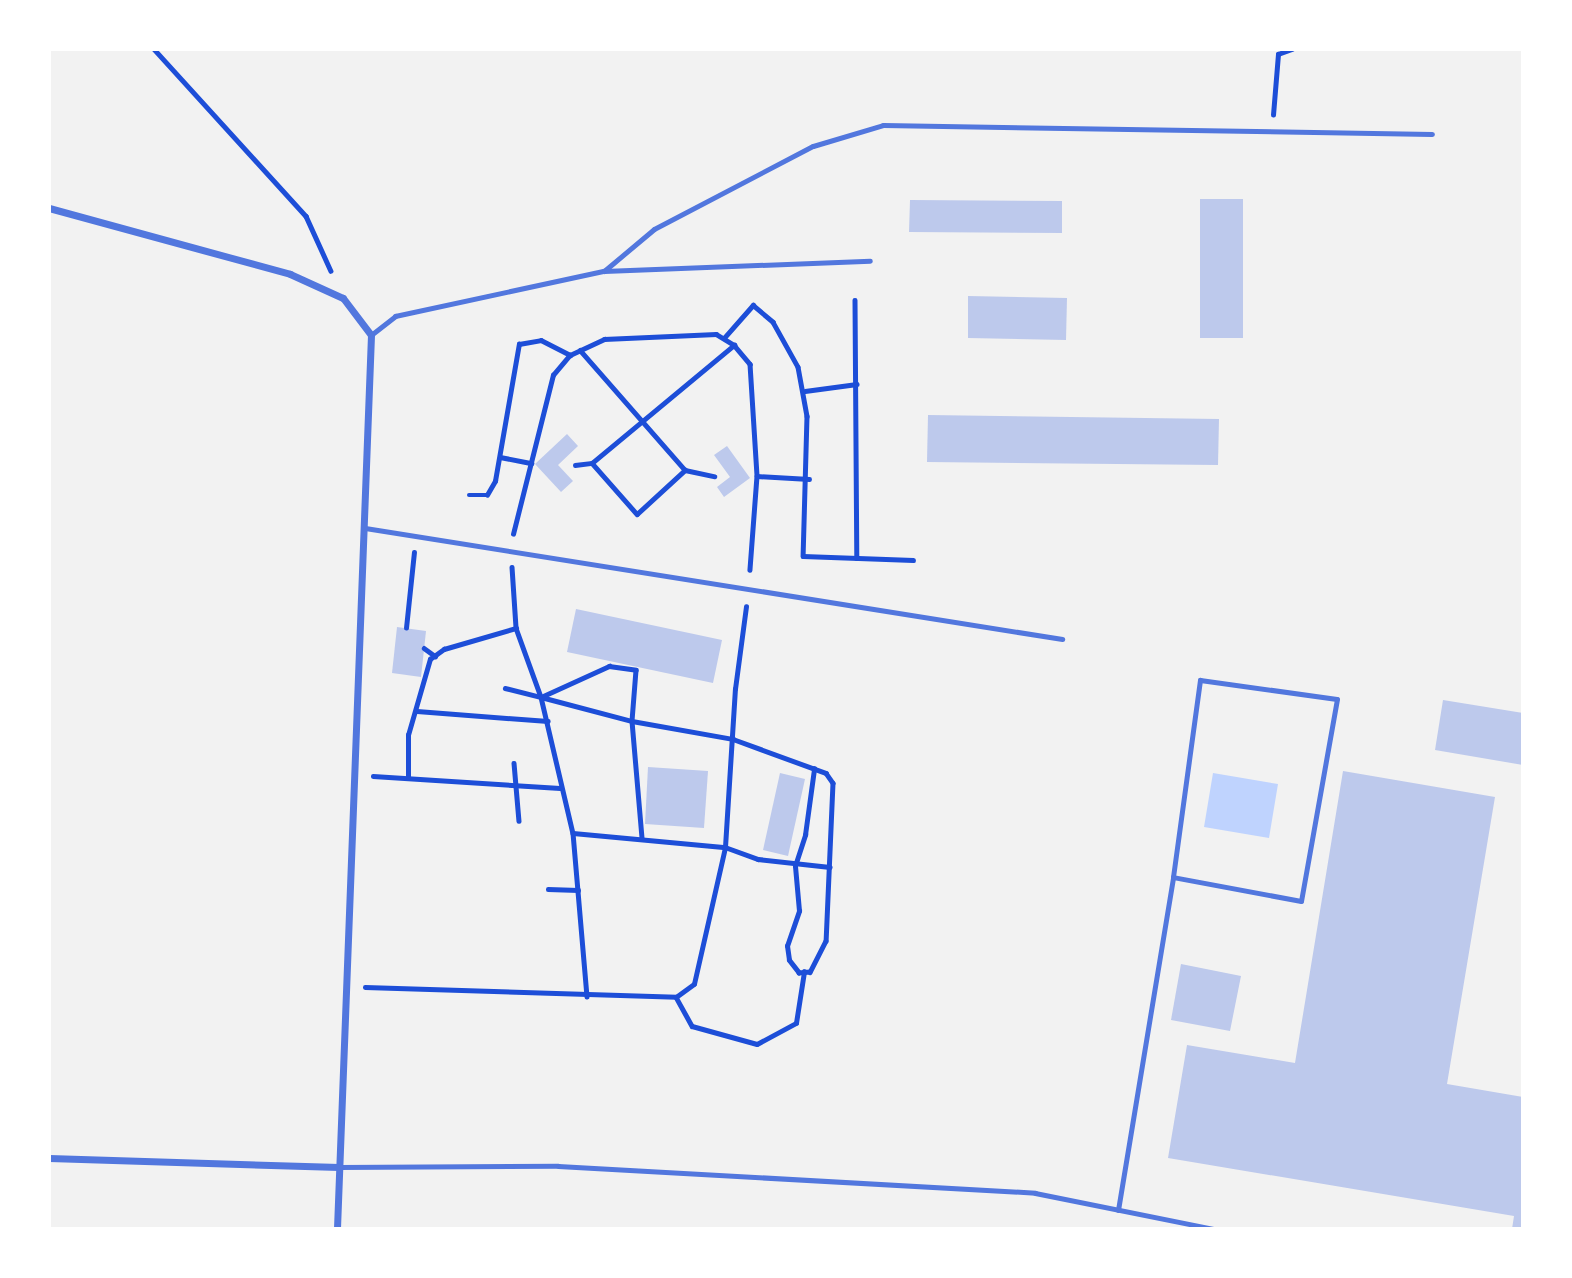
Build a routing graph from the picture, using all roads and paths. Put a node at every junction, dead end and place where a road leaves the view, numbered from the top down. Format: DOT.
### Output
graph roads {
  1 [pos="155,49"];
  2 [pos="1292,49"];
  3 [pos="1271,130"];
  4 [pos="1432,134"];
  5 [pos="49,208"];
  6 [pos="870,261"];
  7 [pos="604,271"];
  8 [pos="343,298"];
  9 [pos="855,300"];
  10 [pos="372,335"];
  11 [pos="723,338"];
  12 [pos="734,345"];
  13 [pos="580,350"];
  14 [pos="570,355"];
  15 [pos="857,384"];
  16 [pos="805,391"];
  17 [pos="642,421"];
  18 [pos="500,457"];
  19 [pos="531,463"];
  20 [pos="592,463"];
  21 [pos="575,465"];
  22 [pos="685,470"];
  23 [pos="715,476"];
  24 [pos="757,476"];
  25 [pos="809,479"];
  26 [pos="469,495"];
  27 [pos="365,528"];
  28 [pos="416,534"];
  29 [pos="511,553"];
  30 [pos="858,558"];
  31 [pos="913,560"];
  32 [pos="749,589"];
  33 [pos="406,628"];
  34 [pos="516,628"];
  35 [pos="1062,639"];
  36 [pos="424,648"];
  37 [pos="435,656"];
  38 [pos="505,688"];
  39 [pos="541,697"];
  40 [pos="417,711"];
  41 [pos="548,721"];
  42 [pos="632,721"];
  43 [pos="733,739"];
  44 [pos="514,763"];
  45 [pos="814,769"];
  46 [pos="355,776"];
  47 [pos="408,777"];
  48 [pos="518,787"];
  49 [pos="561,788"];
  50 [pos="519,821"];
  51 [pos="573,833"];
  52 [pos="642,838"];
  53 [pos="725,847"];
  54 [pos="796,862"];
  55 [pos="830,867"];
  56 [pos="1173,877"];
  57 [pos="548,889"];
  58 [pos="579,890"];
  59 [pos="804,972"];
  60 [pos="346,989"];
  61 [pos="587,996"];
  62 [pos="676,998"];
  63 [pos="49,1158"];
  64 [pos="339,1167"];
  65 [pos="1118,1210"];
  66 [pos="337,1229"];
  67 [pos="1213,1229"];
  1 -- 8 [label="path"];
  2 -- 3 [label="path"];
  3 -- 4 [label="lane"];
  3 -- 7 [label="lane"];
  5 -- 8 [label="street"];
  6 -- 7 [label="lane"];
  7 -- 10 [label="lane"];
  8 -- 10 [label="street"];
  9 -- 15 [label="path"];
  10 -- 27 [label="street"];
  11 -- 12 [label="path"];
  11 -- 13 [label="path"];
  11 -- 16 [label="path"];
  12 -- 17 [label="path"];
  12 -- 24 [label="path"];
  13 -- 14 [label="path"];
  13 -- 17 [label="path"];
  14 -- 18 [label="path"];
  14 -- 19 [label="path"];
  15 -- 16 [label="path"];
  15 -- 30 [label="path"];
  16 -- 25 [label="path"];
  17 -- 20 [label="path"];
  17 -- 22 [label="path"];
  18 -- 19 [label="path"];
  18 -- 26 [label="path"];
  19 -- 29 [label="path"];
  20 -- 21 [label="path"];
  20 -- 22 [label="path"];
  22 -- 23 [label="path"];
  24 -- 25 [label="path"];
  24 -- 32 [label="path"];
  25 -- 30 [label="path"];
  27 -- 28 [label="lane"];
  27 -- 46 [label="street"];
  28 -- 29 [label="lane"];
  28 -- 33 [label="path"];
  29 -- 32 [label="lane"];
  29 -- 34 [label="path"];
  30 -- 31 [label="path"];
  32 -- 35 [label="lane"];
  32 -- 43 [label="path"];
  34 -- 37 [label="path"];
  34 -- 39 [label="path"];
  36 -- 37 [label="path"];
  37 -- 40 [label="path"];
  38 -- 39 [label="path"];
  39 -- 41 [label="path"];
  39 -- 42 [label="path"];
  39 -- 42 [label="path"];
  40 -- 41 [label="path"];
  40 -- 47 [label="path"];
  41 -- 49 [label="path"];
  42 -- 43 [label="path"];
  42 -- 52 [label="path"];
  43 -- 45 [label="path"];
  43 -- 53 [label="path"];
  44 -- 48 [label="path"];
  45 -- 54 [label="path"];
  45 -- 55 [label="path"];
  46 -- 47 [label="path"];
  46 -- 60 [label="street"];
  47 -- 48 [label="path"];
  48 -- 49 [label="path"];
  48 -- 50 [label="path"];
  49 -- 51 [label="path"];
  51 -- 52 [label="path"];
  51 -- 58 [label="path"];
  52 -- 53 [label="path"];
  53 -- 54 [label="path"];
  53 -- 62 [label="path"];
  54 -- 55 [label="path"];
  54 -- 59 [label="path"];
  55 -- 59 [label="path"];
  56 -- 56 [label="lane"];
  56 -- 65 [label="lane"];
  57 -- 58 [label="path"];
  58 -- 61 [label="path"];
  59 -- 62 [label="path"];
  60 -- 61 [label="path"];
  60 -- 64 [label="street"];
  61 -- 62 [label="path"];
  63 -- 64 [label="street"];
  64 -- 65 [label="lane"];
  64 -- 66 [label="street"];
  65 -- 67 [label="lane"];
}
